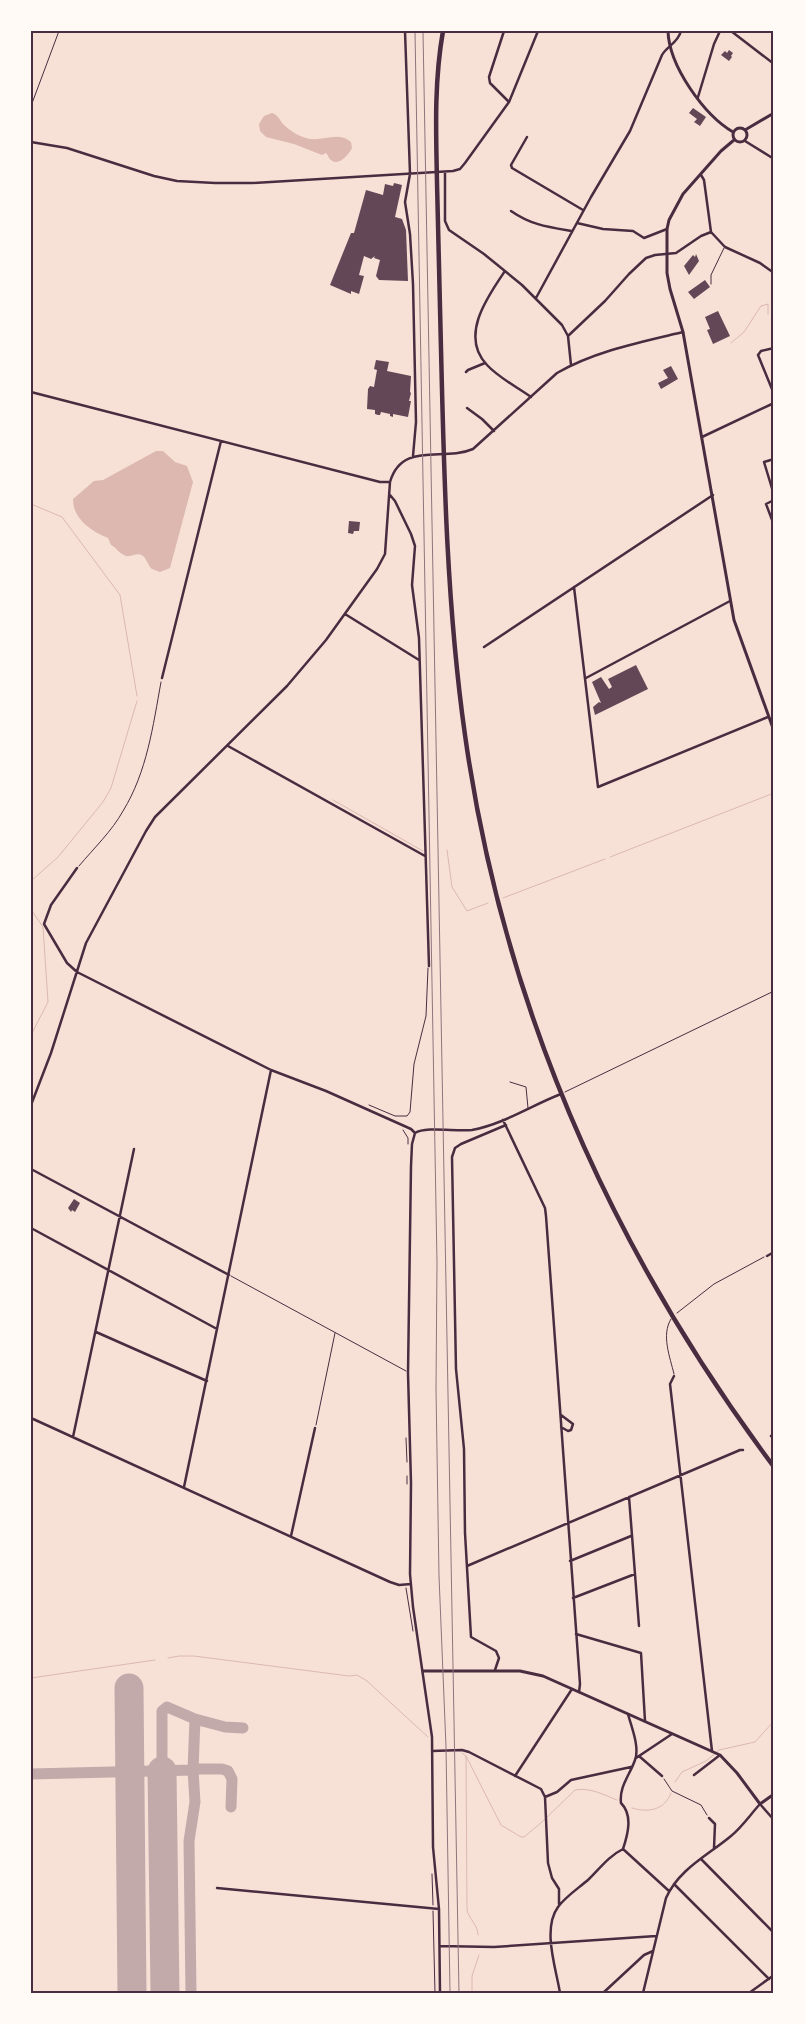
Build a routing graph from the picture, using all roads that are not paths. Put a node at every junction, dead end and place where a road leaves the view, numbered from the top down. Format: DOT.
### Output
graph roads {
  1 [pos="405,31"];
  2 [pos="443,31"];
  3 [pos="504,31"];
  4 [pos="538,31"];
  5 [pos="668,31"];
  6 [pos="681,31"];
  7 [pos="720,31"];
  8 [pos="731,31"];
  9 [pos="670,46"];
  10 [pos="774,64"];
  11 [pos="698,97"];
  12 [pos="509,102"];
  13 [pos="774,113"];
  14 [pos="745,130"];
  15 [pos="733,132"];
  16 [pos="527,137"];
  17 [pos="734,140"];
  18 [pos="745,141"];
  19 [pos="31,142"];
  20 [pos="774,159"];
  21 [pos="445,173"];
  22 [pos="410,174"];
  23 [pos="701,174"];
  24 [pos="583,210"];
  25 [pos="511,211"];
  26 [pos="577,223"];
  27 [pos="667,229"];
  28 [pos="572,231"];
  29 [pos="711,232"];
  30 [pos="725,247"];
  31 [pos="668,254"];
  32 [pos="505,271"];
  33 [pos="774,273"];
  34 [pos="711,284"];
  35 [pos="536,298"];
  36 [pos="684,332"];
  37 [pos="568,336"];
  38 [pos="774,348"];
  39 [pos="485,363"];
  40 [pos="571,365"];
  41 [pos="466,372"];
  42 [pos="31,392"];
  43 [pos="774,394"];
  44 [pos="531,397"];
  45 [pos="774,403"];
  46 [pos="467,408"];
  47 [pos="494,431"];
  48 [pos="702,437"];
  49 [pos="220,441"];
  50 [pos="414,456"];
  51 [pos="774,459"];
  52 [pos="390,482"];
  53 [pos="389,494"];
  54 [pos="713,495"];
  55 [pos="774,495"];
  56 [pos="774,500"];
  57 [pos="774,525"];
  58 [pos="574,587"];
  59 [pos="730,601"];
  60 [pos="345,614"];
  61 [pos="484,646"];
  62 [pos="419,660"];
  63 [pos="162,678"];
  64 [pos="585,678"];
  65 [pos="768,717"];
  66 [pos="774,731"];
  67 [pos="228,746"];
  68 [pos="425,856"];
  69 [pos="77,868"];
  70 [pos="428,966"];
  71 [pos="77,972"];
  72 [pos="271,1070"];
  73 [pos="510,1082"];
  74 [pos="561,1094"];
  75 [pos="31,1105"];
  76 [pos="529,1109"];
  77 [pos="503,1120"];
  78 [pos="506,1125"];
  79 [pos="415,1133"];
  80 [pos="134,1149"];
  81 [pos="31,1169"];
  82 [pos="120,1216"];
  83 [pos="31,1228"];
  84 [pos="774,1252"];
  85 [pos="767,1256"];
  86 [pos="109,1270"];
  87 [pos="229,1275"];
  88 [pos="217,1328"];
  89 [pos="96,1332"];
  90 [pos="674,1376"];
  91 [pos="207,1381"];
  92 [pos="560,1414"];
  93 [pos="31,1418"];
  94 [pos="561,1427"];
  95 [pos="315,1428"];
  96 [pos="73,1437"];
  97 [pos="743,1450"];
  98 [pos="774,1467"];
  99 [pos="681,1475"];
  100 [pos="184,1487"];
  101 [pos="629,1497"];
  102 [pos="568,1523"];
  103 [pos="632,1535"];
  104 [pos="291,1536"];
  105 [pos="570,1561"];
  106 [pos="467,1566"];
  107 [pos="635,1574"];
  108 [pos="411,1584"];
  109 [pos="573,1598"];
  110 [pos="639,1626"];
  111 [pos="576,1634"];
  112 [pos="495,1670"];
  113 [pos="423,1671"];
  114 [pos="572,1689"];
  115 [pos="579,1692"];
  116 [pos="628,1714"];
  117 [pos="645,1722"];
  118 [pos="673,1734"];
  119 [pos="432,1751"];
  120 [pos="712,1751"];
  121 [pos="719,1755"];
  122 [pos="638,1757"];
  123 [pos="631,1767"];
  124 [pos="694,1775"];
  125 [pos="515,1776"];
  126 [pos="662,1776"];
  127 [pos="774,1794"];
  128 [pos="545,1797"];
  129 [pos="760,1804"];
  130 [pos="709,1818"];
  131 [pos="774,1820"];
  132 [pos="714,1848"];
  133 [pos="624,1849"];
  134 [pos="700,1859"];
  135 [pos="674,1884"];
  136 [pos="216,1888"];
  137 [pos="669,1891"];
  138 [pos="559,1905"];
  139 [pos="439,1909"];
  140 [pos="774,1933"];
  141 [pos="656,1936"];
  142 [pos="552,1943"];
  143 [pos="440,1946"];
  144 [pos="653,1951"];
  145 [pos="774,1975"];
  146 [pos="768,1979"];
  147 [pos="440,1993"];
  148 [pos="560,1993"];
  149 [pos="603,1993"];
  150 [pos="643,1993"];
  151 [pos="749,1993"];
  1 -- 22 [label="street"];
  2 -- 74 [label="main road"];
  3 -- 12 [label="street"];
  4 -- 12 [label="street"];
  5 -- 9 [label="street"];
  6 -- 9 [label="street"];
  7 -- 11 [label="street"];
  8 -- 10 [label="street"];
  9 -- 11 [label="street"];
  9 -- 24 [label="street"];
  11 -- 15 [label="street"];
  12 -- 21 [label="street"];
  13 -- 14 [label="street"];
  14 -- 15 [label="street"];
  14 -- 18 [label="street"];
  15 -- 17 [label="street"];
  16 -- 24 [label="street"];
  17 -- 18 [label="street"];
  17 -- 23 [label="street"];
  18 -- 20 [label="street"];
  19 -- 22 [label="street"];
  21 -- 22 [label="street"];
  21 -- 32 [label="street"];
  22 -- 50 [label="street"];
  23 -- 27 [label="street"];
  23 -- 29 [label="street"];
  24 -- 26 [label="street"];
  25 -- 28 [label="street"];
  26 -- 27 [label="street"];
  26 -- 28 [label="street"];
  27 -- 31 [label="street"];
  28 -- 35 [label="street"];
  29 -- 30 [label="street"];
  29 -- 31 [label="street"];
  30 -- 33 [label="street"];
  30 -- 34 [label="lane"];
  31 -- 36 [label="street"];
  31 -- 37 [label="street"];
  32 -- 35 [label="street"];
  32 -- 39 [label="street"];
  35 -- 37 [label="street"];
  36 -- 40 [label="street"];
  36 -- 48 [label="street"];
  37 -- 40 [label="street"];
  38 -- 43 [label="street"];
  39 -- 41 [label="street"];
  39 -- 44 [label="street"];
  40 -- 44 [label="street"];
  42 -- 49 [label="street"];
  44 -- 47 [label="street"];
  45 -- 48 [label="street"];
  46 -- 47 [label="street"];
  47 -- 50 [label="street"];
  48 -- 54 [label="street"];
  49 -- 52 [label="street"];
  49 -- 63 [label="street"];
  50 -- 52 [label="street"];
  51 -- 55 [label="street"];
  52 -- 53 [label="street"];
  53 -- 60 [label="street"];
  53 -- 62 [label="street"];
  54 -- 58 [label="street"];
  54 -- 59 [label="street"];
  56 -- 57 [label="street"];
  58 -- 61 [label="street"];
  58 -- 64 [label="street"];
  59 -- 64 [label="street"];
  59 -- 65 [label="street"];
  60 -- 62 [label="street"];
  60 -- 67 [label="street"];
  62 -- 68 [label="street"];
  64 -- 65 [label="street"];
  65 -- 66 [label="street"];
  67 -- 68 [label="street"];
  67 -- 71 [label="street"];
  68 -- 70 [label="street"];
  69 -- 71 [label="street"];
  71 -- 72 [label="street"];
  71 -- 75 [label="street"];
  72 -- 79 [label="street"];
  72 -- 87 [label="street"];
  73 -- 76 [label="lane"];
  74 -- 76 [label="street"];
  74 -- 98 [label="main road"];
  76 -- 77 [label="street"];
  77 -- 78 [label="street"];
  77 -- 79 [label="street"];
  78 -- 92 [label="street"];
  78 -- 106 [label="street"];
  79 -- 108 [label="street"];
  80 -- 82 [label="street"];
  81 -- 82 [label="street"];
  82 -- 86 [label="street"];
  82 -- 87 [label="street"];
  83 -- 86 [label="street"];
  84 -- 85 [label="street"];
  86 -- 88 [label="street"];
  86 -- 89 [label="street"];
  87 -- 88 [label="street"];
  88 -- 91 [label="street"];
  89 -- 91 [label="street"];
  89 -- 96 [label="street"];
  90 -- 99 [label="street"];
  91 -- 100 [label="street"];
  92 -- 94 [label="street"];
  92 -- 94 [label="street"];
  93 -- 96 [label="street"];
  94 -- 102 [label="street"];
  95 -- 104 [label="street"];
  96 -- 100 [label="street"];
  97 -- 99 [label="street"];
  99 -- 101 [label="street"];
  99 -- 120 [label="street"];
  100 -- 104 [label="street"];
  101 -- 102 [label="street"];
  101 -- 103 [label="street"];
  102 -- 105 [label="street"];
  102 -- 106 [label="street"];
  103 -- 105 [label="street"];
  103 -- 107 [label="street"];
  104 -- 108 [label="street"];
  105 -- 109 [label="street"];
  106 -- 112 [label="street"];
  107 -- 109 [label="street"];
  107 -- 110 [label="street"];
  108 -- 113 [label="street"];
  109 -- 111 [label="street"];
  111 -- 115 [label="street"];
  111 -- 117 [label="street"];
  112 -- 113 [label="street"];
  112 -- 114 [label="street"];
  113 -- 119 [label="street"];
  114 -- 115 [label="street"];
  114 -- 125 [label="street"];
  115 -- 116 [label="street"];
  116 -- 117 [label="street"];
  116 -- 122 [label="street"];
  117 -- 118 [label="street"];
  118 -- 120 [label="street"];
  118 -- 122 [label="street"];
  119 -- 125 [label="street"];
  119 -- 139 [label="street"];
  120 -- 121 [label="street"];
  121 -- 124 [label="street"];
  121 -- 129 [label="street"];
  122 -- 123 [label="street"];
  122 -- 126 [label="street"];
  123 -- 128 [label="street"];
  123 -- 133 [label="street"];
  125 -- 128 [label="street"];
  127 -- 129 [label="street"];
  128 -- 138 [label="street"];
  129 -- 131 [label="street"];
  129 -- 132 [label="street"];
  130 -- 132 [label="street"];
  132 -- 134 [label="street"];
  133 -- 137 [label="street"];
  133 -- 138 [label="street"];
  134 -- 135 [label="street"];
  134 -- 140 [label="street"];
  135 -- 137 [label="street"];
  135 -- 146 [label="street"];
  136 -- 139 [label="street"];
  137 -- 141 [label="street"];
  138 -- 142 [label="street"];
  139 -- 143 [label="street"];
  141 -- 142 [label="street"];
  141 -- 144 [label="street"];
  142 -- 143 [label="street"];
  142 -- 148 [label="street"];
  143 -- 147 [label="street"];
  144 -- 149 [label="street"];
  144 -- 150 [label="street"];
  145 -- 146 [label="street"];
  146 -- 151 [label="street"];
}
